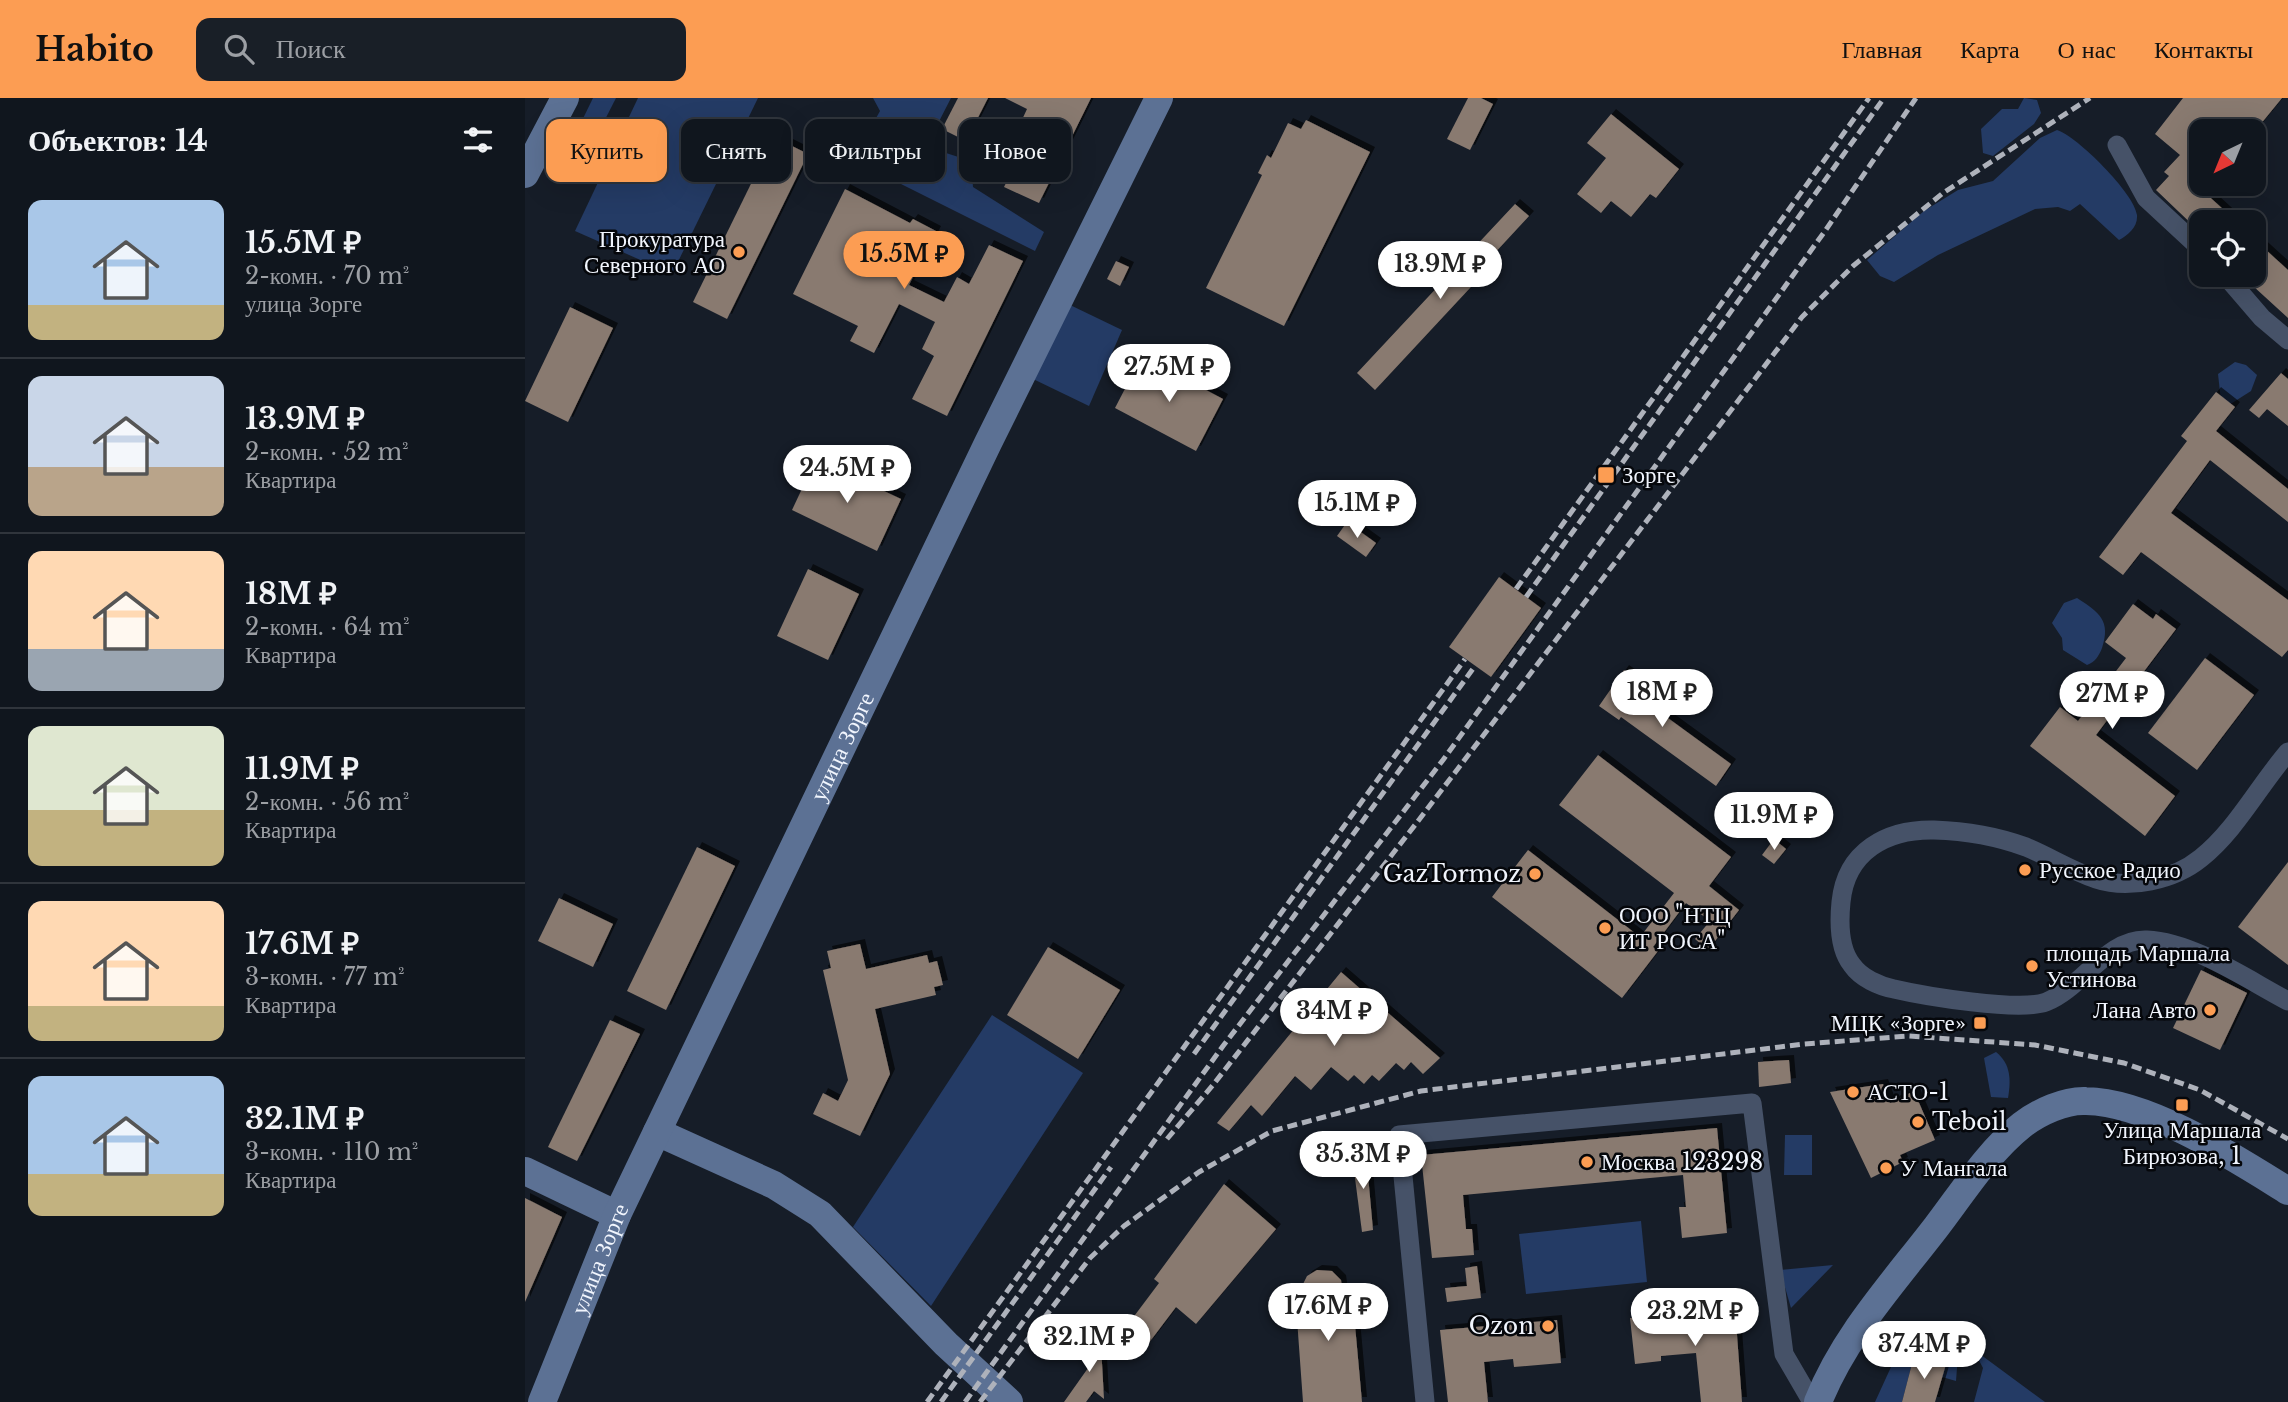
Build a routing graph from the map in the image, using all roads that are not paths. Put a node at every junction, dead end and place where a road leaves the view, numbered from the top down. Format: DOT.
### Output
graph roads {
  1 [pos="565,98"];
  2 [pos="1159,98"];
  3 [pos="2117,145"];
  4 [pos="525,174"];
  5 [pos="2189,238"];
  6 [pos="2235,287"];
  7 [pos="2288,340"];
  8 [pos="2288,752"];
  9 [pos="2288,1001"];
  10 [pos="657,1132"];
  11 [pos="525,1171"];
  12 [pos="2286,1186"];
  13 [pos="617,1215"];
  14 [pos="542,1402"];
  15 [pos="1009,1402"];
  16 [pos="1425,1402"];
  17 [pos="1812,1402"];
  18 [pos="1818,1402"];
  1 -- 4 [label="street"];
  2 -- 10 [label="street, улица Зорге"];
  3 -- 5 [label="street"];
  6 -- 7 [label="street"];
  8 -- 9 [label="street"];
  10 -- 13 [label="street, улица Зорге"];
  10 -- 15 [label="street"];
  11 -- 13 [label="street"];
  12 -- 18 [label="street"];
  13 -- 14 [label="street, улица Зорге"];
  16 -- 17 [label="street"];
}
